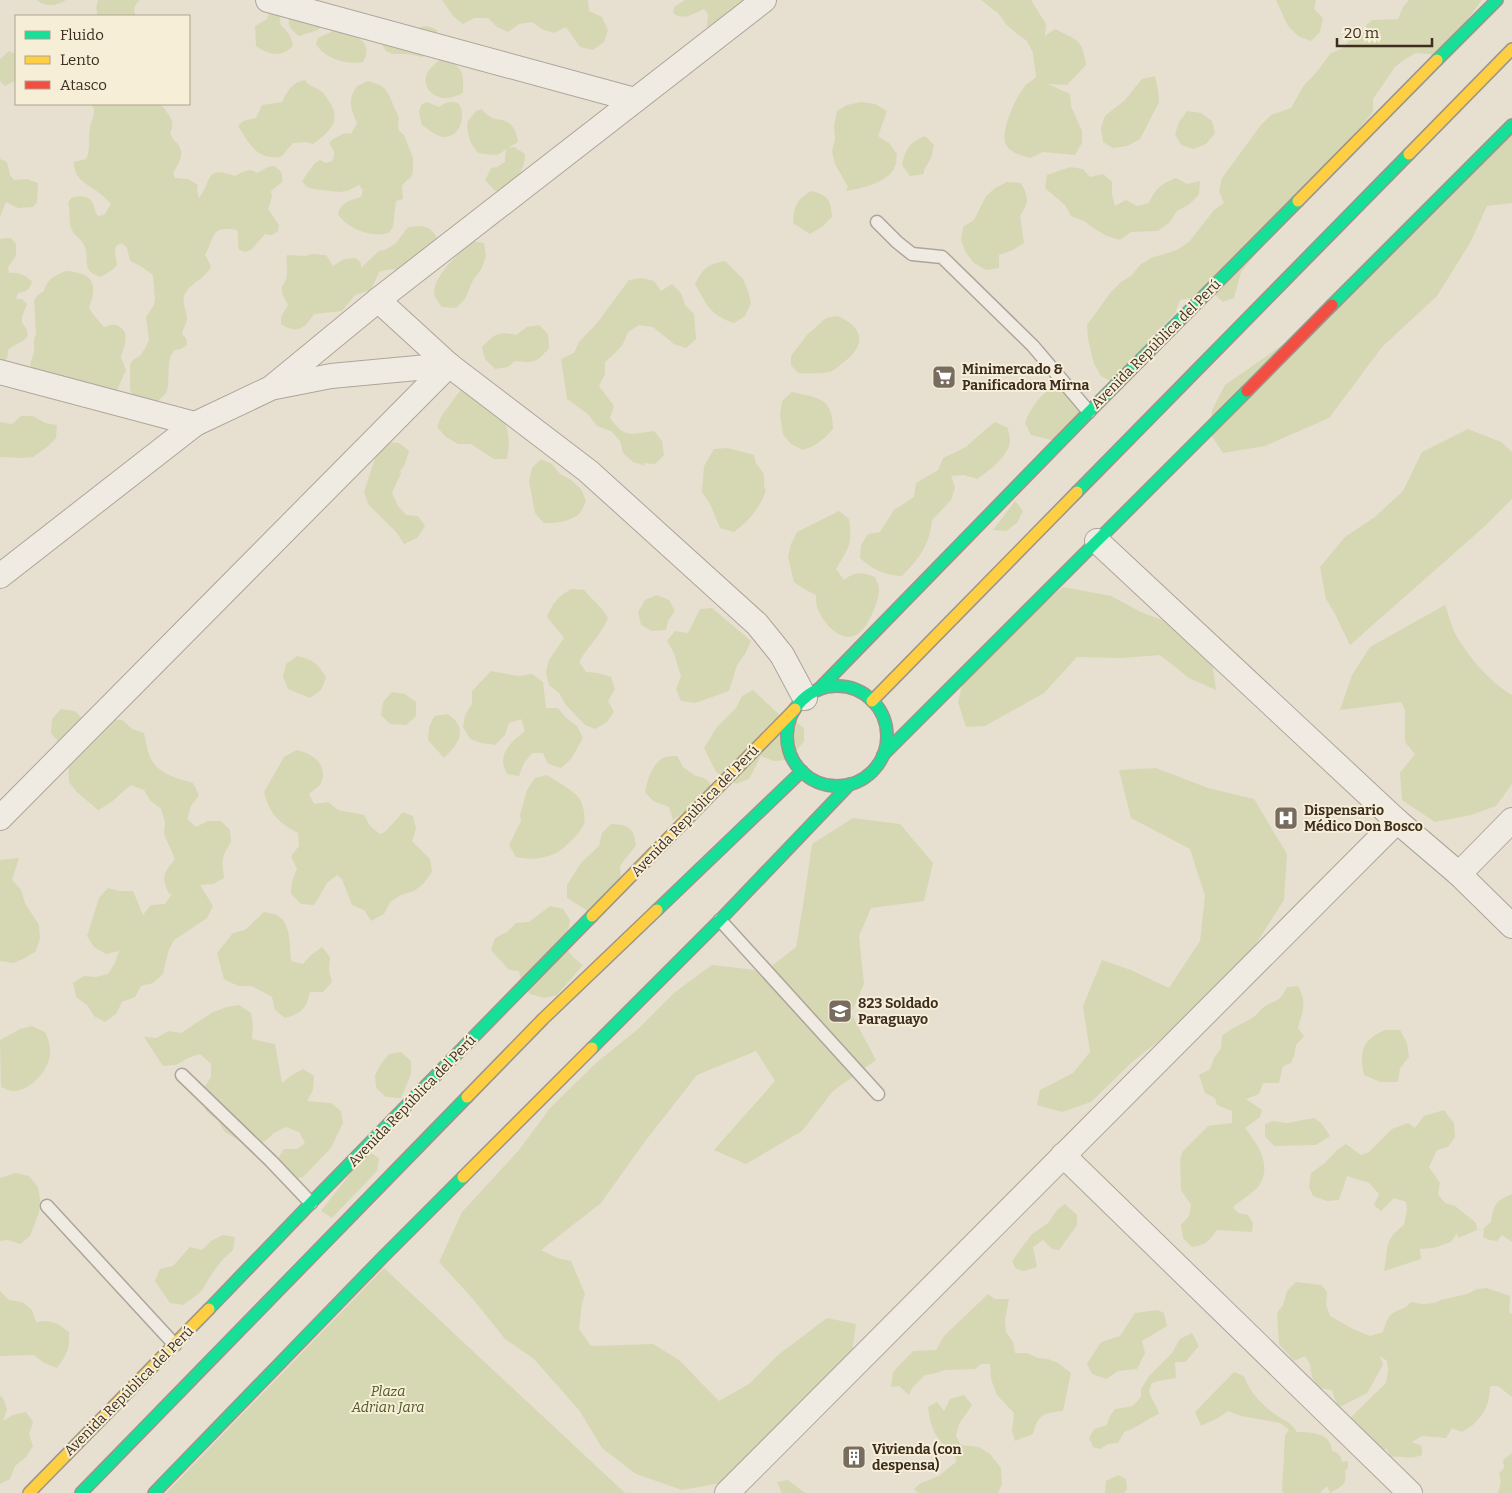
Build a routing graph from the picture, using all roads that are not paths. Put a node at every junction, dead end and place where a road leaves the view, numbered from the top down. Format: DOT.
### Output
graph roads {
  1 [pos="268,0"];
  2 [pos="764,0"];
  3 [pos="1497,0"];
  4 [pos="1512,49"];
  5 [pos="635,100"];
  6 [pos="1512,125"];
  7 [pos="877,222"];
  8 [pos="378,300"];
  9 [pos="449,364"];
  10 [pos="0,372"];
  11 [pos="271,388"];
  12 [pos="1089,412"];
  13 [pos="195,424"];
  14 [pos="1097,541"];
  15 [pos="0,576"];
  16 [pos="806,699"];
  17 [pos="872,701"];
  18 [pos="883,755"];
  19 [pos="802,771"];
  20 [pos="850,784"];
  21 [pos="0,816"];
  22 [pos="1512,820"];
  23 [pos="1397,821"];
  24 [pos="1459,874"];
  25 [pos="720,920"];
  26 [pos="1512,926"];
  27 [pos="182,1075"];
  28 [pos="878,1094"];
  29 [pos="1063,1155"];
  30 [pos="311,1203"];
  31 [pos="47,1206"];
  32 [pos="175,1345"];
  33 [pos="29,1493"];
  34 [pos="81,1493"];
  35 [pos="154,1493"];
  36 [pos="727,1493"];
  37 [pos="1410,1493"];
  1 -- 5 [label="street"];
  2 -- 5 [label="street"];
  3 -- 12 [label="main road, Avenida República del Perú"];
  4 -- 17 [label="main road"];
  5 -- 8 [label="street"];
  6 -- 14 [label="main road"];
  7 -- 12 [label="lane"];
  8 -- 9 [label="street"];
  8 -- 11 [label="street"];
  9 -- 11 [label="street"];
  9 -- 16 [label="street"];
  9 -- 21 [label="street"];
  10 -- 13 [label="street"];
  11 -- 13 [label="street"];
  12 -- 16 [label="main road, Avenida República del Perú"];
  13 -- 15 [label="street"];
  14 -- 18 [label="main road"];
  14 -- 23 [label="street"];
  16 -- 17 [label="main road"];
  16 -- 19 [label="main road"];
  16 -- 30 [label="main road, Avenida República del Perú"];
  17 -- 18 [label="main road"];
  18 -- 20 [label="main road"];
  19 -- 20 [label="main road"];
  19 -- 34 [label="main road"];
  20 -- 25 [label="main road"];
  22 -- 24 [label="street"];
  23 -- 24 [label="street"];
  23 -- 29 [label="street"];
  24 -- 26 [label="street"];
  25 -- 28 [label="lane"];
  25 -- 35 [label="main road"];
  27 -- 30 [label="lane"];
  29 -- 36 [label="street"];
  29 -- 37 [label="street"];
  30 -- 32 [label="main road, Avenida República del Perú"];
  31 -- 32 [label="lane"];
  32 -- 33 [label="main road, Avenida República del Perú"];
}
